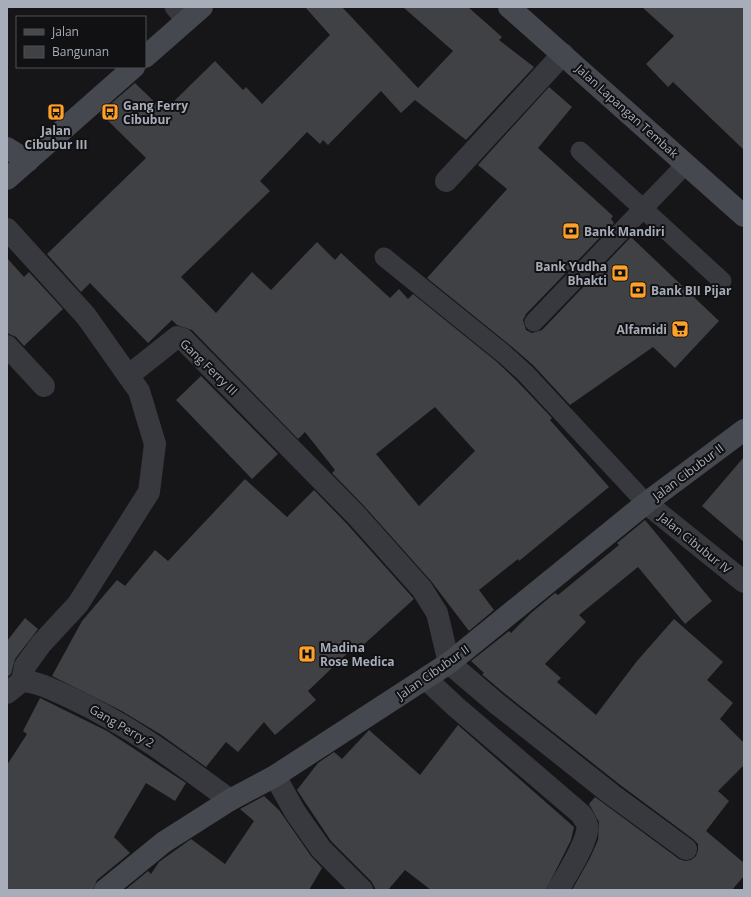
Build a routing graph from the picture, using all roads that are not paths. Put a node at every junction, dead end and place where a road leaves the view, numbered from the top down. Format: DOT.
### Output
graph roads {
  1 [pos="509,7"];
  2 [pos="188,12"];
  3 [pos="563,54"];
  4 [pos="146,56"];
  5 [pos="133,68"];
  6 [pos="7,148"];
  7 [pos="580,151"];
  8 [pos="28,161"];
  9 [pos="686,164"];
  10 [pos="7,179"];
  11 [pos="446,181"];
  12 [pos="642,209"];
  13 [pos="744,216"];
  14 [pos="7,228"];
  15 [pos="384,257"];
  16 [pos="722,281"];
  17 [pos="534,322"];
  18 [pos="7,346"];
  19 [pos="128,376"];
  20 [pos="44,386"];
  21 [pos="744,430"];
  22 [pos="646,503"];
  23 [pos="744,582"];
  24 [pos="449,663"];
  25 [pos="426,679"];
  26 [pos="14,687"];
  27 [pos="275,776"];
  28 [pos="230,800"];
  29 [pos="686,849"];
  30 [pos="105,890"];
  31 [pos="362,890"];
  32 [pos="558,890"];
  1 -- 3 [label="street, Jalan Lapangan Tembak"];
  2 -- 4 [label="street"];
  3 -- 9 [label="street, Jalan Lapangan Tembak"];
  3 -- 11 [label="street"];
  5 -- 8 [label="street"];
  6 -- 8 [label="street"];
  7 -- 12 [label="lane"];
  8 -- 10 [label="street"];
  9 -- 12 [label="lane"];
  9 -- 13 [label="street, Jalan Lapangan Tembak"];
  12 -- 16 [label="lane"];
  12 -- 17 [label="lane"];
  14 -- 19 [label="street"];
  15 -- 22 [label="lane"];
  18 -- 20 [label="street"];
  19 -- 24 [label="street, Gang Ferry III"];
  19 -- 26 [label="street"];
  21 -- 22 [label="street, Jalan Cibubur II"];
  22 -- 23 [label="street, Jalan Cibubur IV"];
  22 -- 24 [label="street, Jalan Cibubur II"];
  24 -- 25 [label="street, Jalan Cibubur II"];
  24 -- 29 [label="street"];
  25 -- 27 [label="street, Jalan Cibubur II"];
  25 -- 32 [label="street"];
  26 -- 28 [label="street, Gang Perry 2"];
  27 -- 28 [label="street, Jalan Cibubur II"];
  27 -- 31 [label="street"];
  28 -- 30 [label="street, Jalan Cibubur II"];
}
